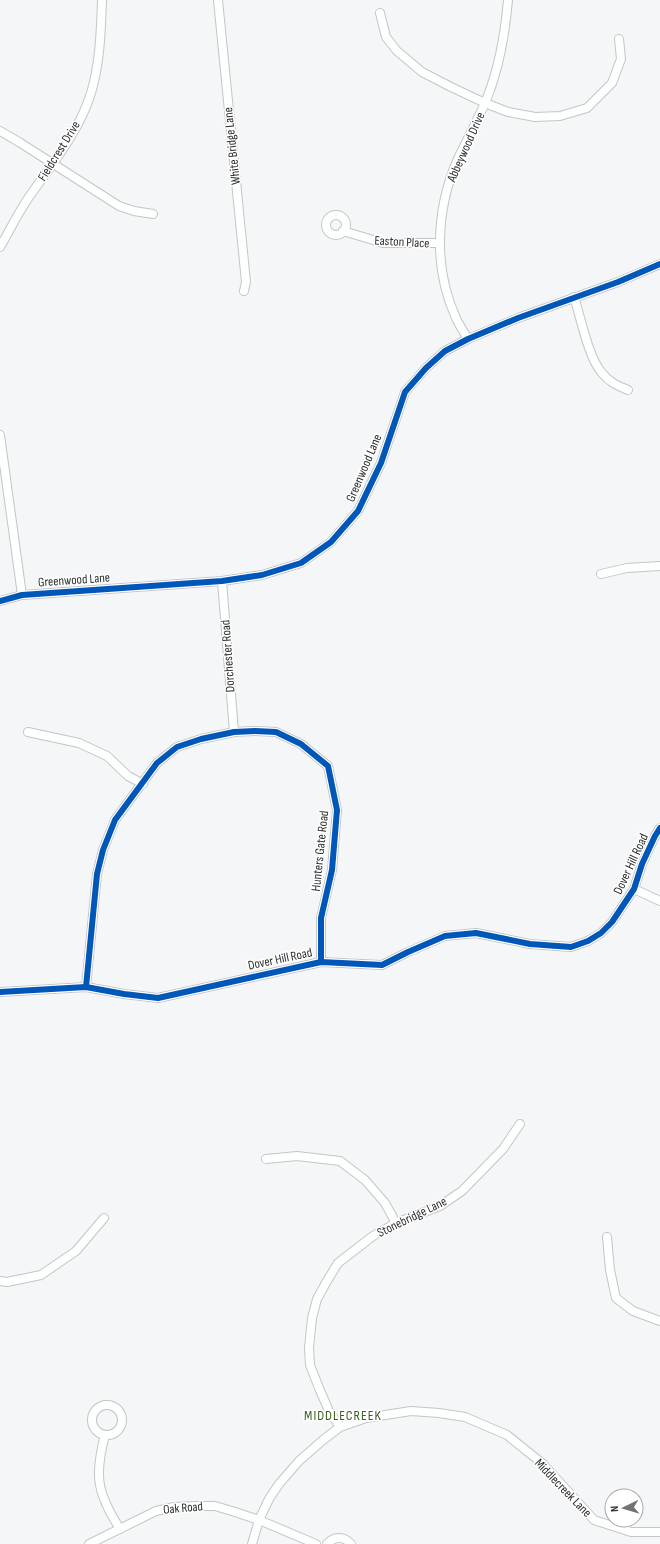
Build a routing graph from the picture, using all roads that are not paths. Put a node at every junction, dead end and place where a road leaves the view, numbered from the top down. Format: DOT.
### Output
graph roads {
  1 [pos="102,0"];
  2 [pos="218,0"];
  3 [pos="508,0"];
  4 [pos="380,14"];
  5 [pos="619,39"];
  6 [pos="485,103"];
  7 [pos="0,131"];
  8 [pos="54,164"];
  9 [pos="153,214"];
  10 [pos="343,231"];
  11 [pos="439,243"];
  12 [pos="0,247"];
  13 [pos="660,264"];
  14 [pos="244,292"];
  15 [pos="574,297"];
  16 [pos="468,339"];
  17 [pos="628,390"];
  18 [pos="0,436"];
  19 [pos="660,566"];
  20 [pos="601,574"];
  21 [pos="222,581"];
  22 [pos="22,595"];
  23 [pos="0,601"];
  24 [pos="28,732"];
  25 [pos="234,732"];
  26 [pos="143,784"];
  27 [pos="660,828"];
  28 [pos="634,889"];
  29 [pos="660,901"];
  30 [pos="321,962"];
  31 [pos="86,987"];
  32 [pos="1,992"];
  33 [pos="520,1124"];
  34 [pos="266,1159"];
  35 [pos="104,1218"];
  36 [pos="396,1223"];
  37 [pos="607,1237"];
  38 [pos="0,1281"];
  39 [pos="660,1321"];
  40 [pos="340,1427"];
  41 [pos="104,1434"];
  42 [pos="259,1520"];
  43 [pos="120,1529"];
  44 [pos="660,1532"];
  45 [pos="89,1544"];
  46 [pos="252,1544"];
  47 [pos="316,1544"];
  48 [pos="327,1544"];
  49 [pos="351,1544"];
  1 -- 8 [label="street, Fieldcrest Drive"];
  2 -- 14 [label="street, White Bridge Lane"];
  3 -- 6 [label="street, Abbeywood Drive"];
  4 -- 6 [label="street"];
  5 -- 6 [label="street"];
  6 -- 11 [label="street, Abbeywood Drive"];
  7 -- 8 [label="street"];
  8 -- 9 [label="street"];
  8 -- 12 [label="street, Fieldcrest Drive"];
  10 -- 11 [label="street, Easton Place"];
  11 -- 16 [label="street, Abbeywood Drive"];
  13 -- 15 [label="street, Greenwood Lane"];
  15 -- 16 [label="street, Greenwood Lane"];
  15 -- 17 [label="street"];
  16 -- 21 [label="street, Greenwood Lane"];
  18 -- 22 [label="street"];
  19 -- 20 [label="street"];
  21 -- 22 [label="street, Greenwood Lane"];
  21 -- 25 [label="street, Dorchester Road"];
  22 -- 23 [label="street, Greenwood Lane"];
  24 -- 26 [label="street"];
  25 -- 26 [label="street, Hunters Gate Road"];
  25 -- 30 [label="street, Hunters Gate Road"];
  26 -- 31 [label="street, Hunters Gate Road"];
  27 -- 28 [label="street, Dover Hill Road"];
  28 -- 29 [label="street"];
  28 -- 30 [label="street, Dover Hill Road"];
  30 -- 31 [label="street, Dover Hill Road"];
  31 -- 32 [label="street, Dover Hill Road"];
  33 -- 36 [label="street, Stonebridge Lane"];
  34 -- 36 [label="street"];
  35 -- 38 [label="street"];
  36 -- 40 [label="street, Stonebridge Lane"];
  37 -- 39 [label="street"];
  40 -- 42 [label="street, Middlecreek Lane"];
  40 -- 44 [label="street, Middlecreek Lane"];
  41 -- 43 [label="street"];
  42 -- 43 [label="street, Oak Road"];
  42 -- 46 [label="street, Middlecreek Lane"];
  42 -- 47 [label="street, Oak Road"];
  43 -- 45 [label="street, Oak Road"];
  48 -- 49 [label="street"];
}
